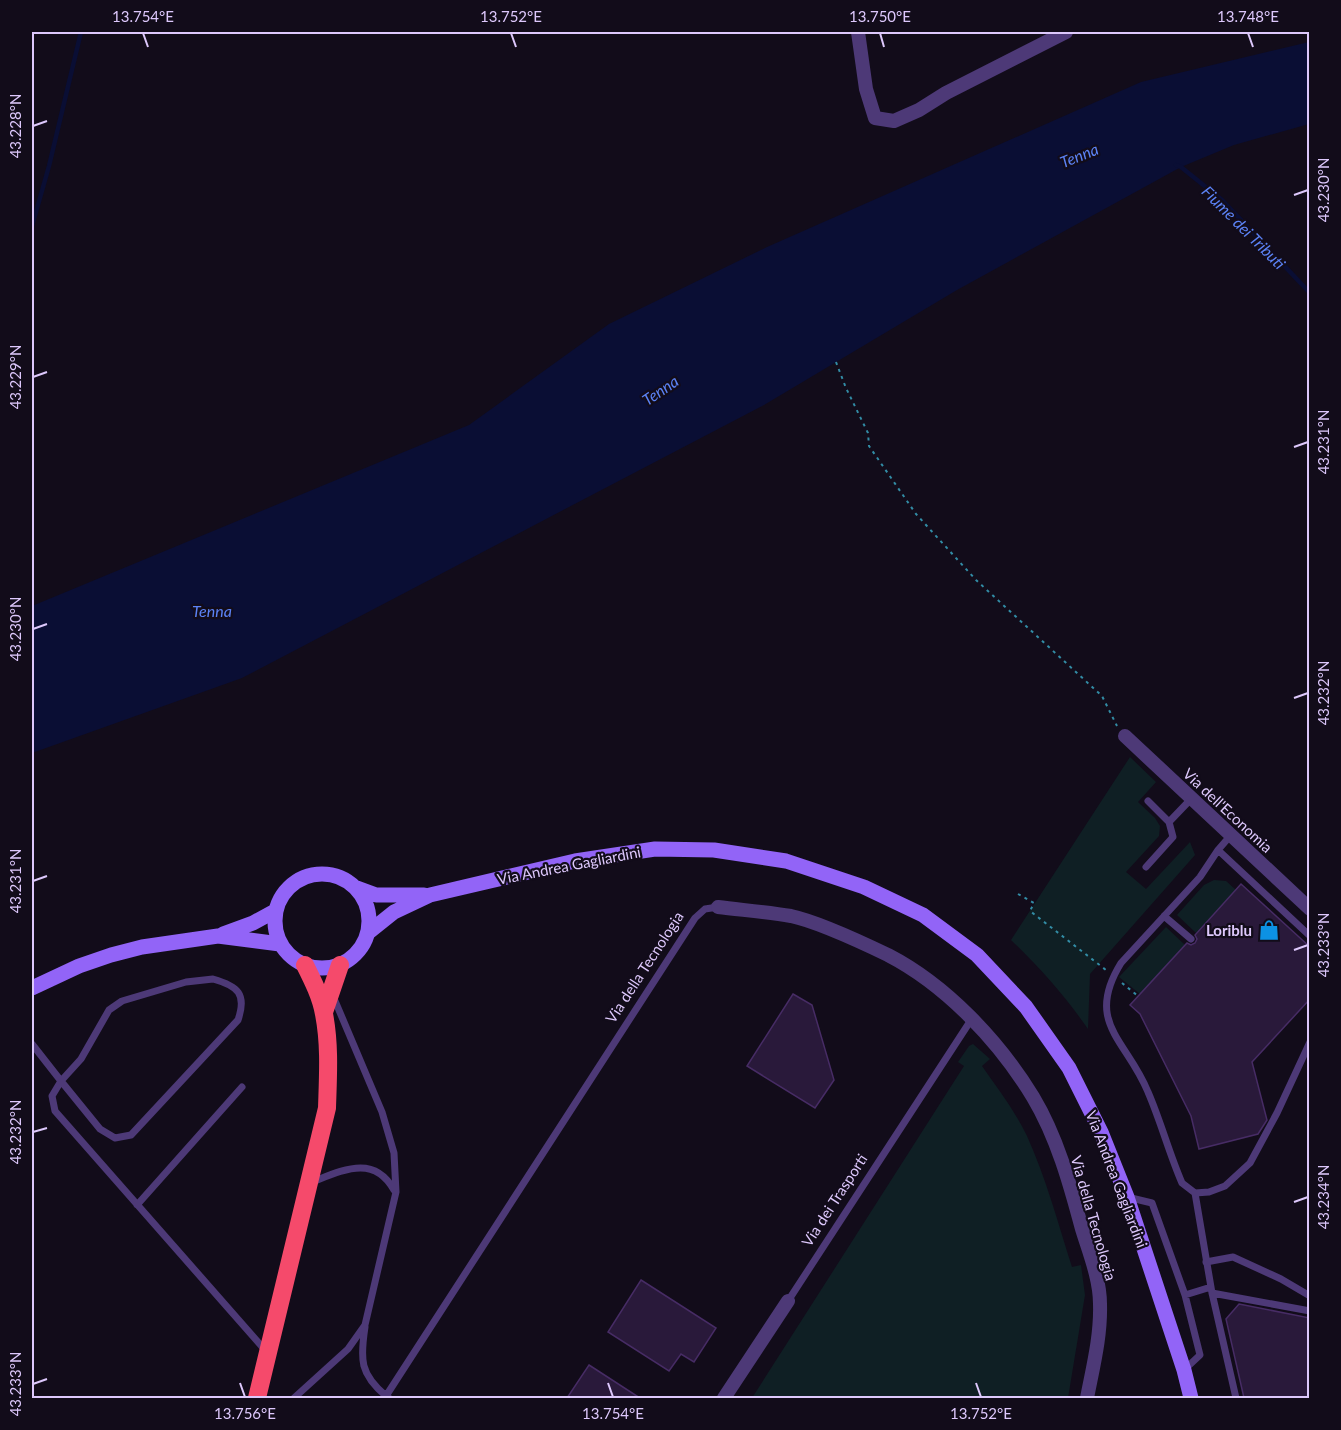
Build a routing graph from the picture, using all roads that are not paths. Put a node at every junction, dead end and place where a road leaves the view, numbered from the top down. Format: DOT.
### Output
graph roads {
  1 [pos="858,32"];
  2 [pos="1066,32"];
  3 [pos="1125,736"];
  4 [pos="1192,798"];
  5 [pos="1148,801"];
  6 [pos="1169,822"];
  7 [pos="1231,835"];
  8 [pos="1218,850"];
  9 [pos="1146,867"];
  10 [pos="357,888"];
  11 [pos="430,896"];
  12 [pos="718,907"];
  13 [pos="1310,909"];
  14 [pos="275,911"];
  15 [pos="1164,916"];
  16 [pos="369,932"];
  17 [pos="218,936"];
  18 [pos="1310,936"];
  19 [pos="1191,939"];
  20 [pos="280,944"];
  21 [pos="340,965"];
  22 [pos="305,966"];
  23 [pos="32,988"];
  24 [pos="331,989"];
  25 [pos="324,1012"];
  26 [pos="971,1020"];
  27 [pos="1310,1042"];
  28 [pos="32,1044"];
  29 [pos="62,1081"];
  30 [pos="242,1087"];
  31 [pos="309,1184"];
  32 [pos="396,1192"];
  33 [pos="1195,1193"];
  34 [pos="1127,1197"];
  35 [pos="137,1205"];
  36 [pos="1206,1262"];
  37 [pos="1211,1290"];
  38 [pos="1185,1295"];
  39 [pos="1310,1296"];
  40 [pos="788,1301"];
  41 [pos="1310,1311"];
  42 [pos="365,1325"];
  43 [pos="268,1353"];
  44 [pos="1184,1370"];
  45 [pos="388,1397"];
  46 [pos="257,1398"];
  47 [pos="294,1398"];
  48 [pos="724,1398"];
  49 [pos="1087,1398"];
  50 [pos="1191,1398"];
  51 [pos="1236,1398"];
  1 -- 2 [label="street"];
  3 -- 4 [label="street, Via dell'Economia"];
  4 -- 6 [label="lane"];
  4 -- 7 [label="street, Via dell'Economia"];
  5 -- 6 [label="lane"];
  6 -- 9 [label="lane"];
  7 -- 8 [label="lane"];
  7 -- 13 [label="street, Via dell'Economia"];
  8 -- 15 [label="lane"];
  8 -- 18 [label="lane"];
  10 -- 11 [label="main road"];
  10 -- 14 [label="main road"];
  10 -- 16 [label="main road"];
  11 -- 16 [label="main road"];
  11 -- 34 [label="main road, Via Andrea Gagliardini"];
  12 -- 26 [label="street, Via della Tecnologia"];
  12 -- 45 [label="lane, Via della Tecnologia"];
  14 -- 17 [label="main road"];
  14 -- 20 [label="main road"];
  15 -- 19 [label="lane"];
  15 -- 33 [label="lane"];
  16 -- 21 [label="main road"];
  17 -- 20 [label="main road"];
  17 -- 23 [label="main road"];
  20 -- 22 [label="main road"];
  21 -- 22 [label="main road"];
  21 -- 24 [label="highway"];
  22 -- 25 [label="highway"];
  24 -- 25 [label="highway"];
  24 -- 32 [label="lane"];
  25 -- 31 [label="highway"];
  26 -- 40 [label="lane, Via dei Trasporti"];
  26 -- 49 [label="street, Via della Tecnologia"];
  27 -- 33 [label="lane"];
  28 -- 29 [label="lane"];
  29 -- 29 [label="lane"];
  29 -- 35 [label="lane"];
  30 -- 35 [label="lane"];
  31 -- 32 [label="lane"];
  31 -- 43 [label="highway"];
  32 -- 42 [label="lane"];
  33 -- 36 [label="lane"];
  34 -- 38 [label="lane"];
  34 -- 44 [label="main road, Via Andrea Gagliardini"];
  35 -- 43 [label="lane"];
  36 -- 37 [label="lane"];
  36 -- 39 [label="lane"];
  37 -- 38 [label="lane"];
  37 -- 41 [label="lane"];
  37 -- 51 [label="lane"];
  38 -- 44 [label="lane"];
  40 -- 48 [label="street, Via dei Trasporti"];
  42 -- 45 [label="lane"];
  42 -- 47 [label="lane"];
  43 -- 46 [label="highway"];
  44 -- 50 [label="main road, Via Andrea Gagliardini"];
}
